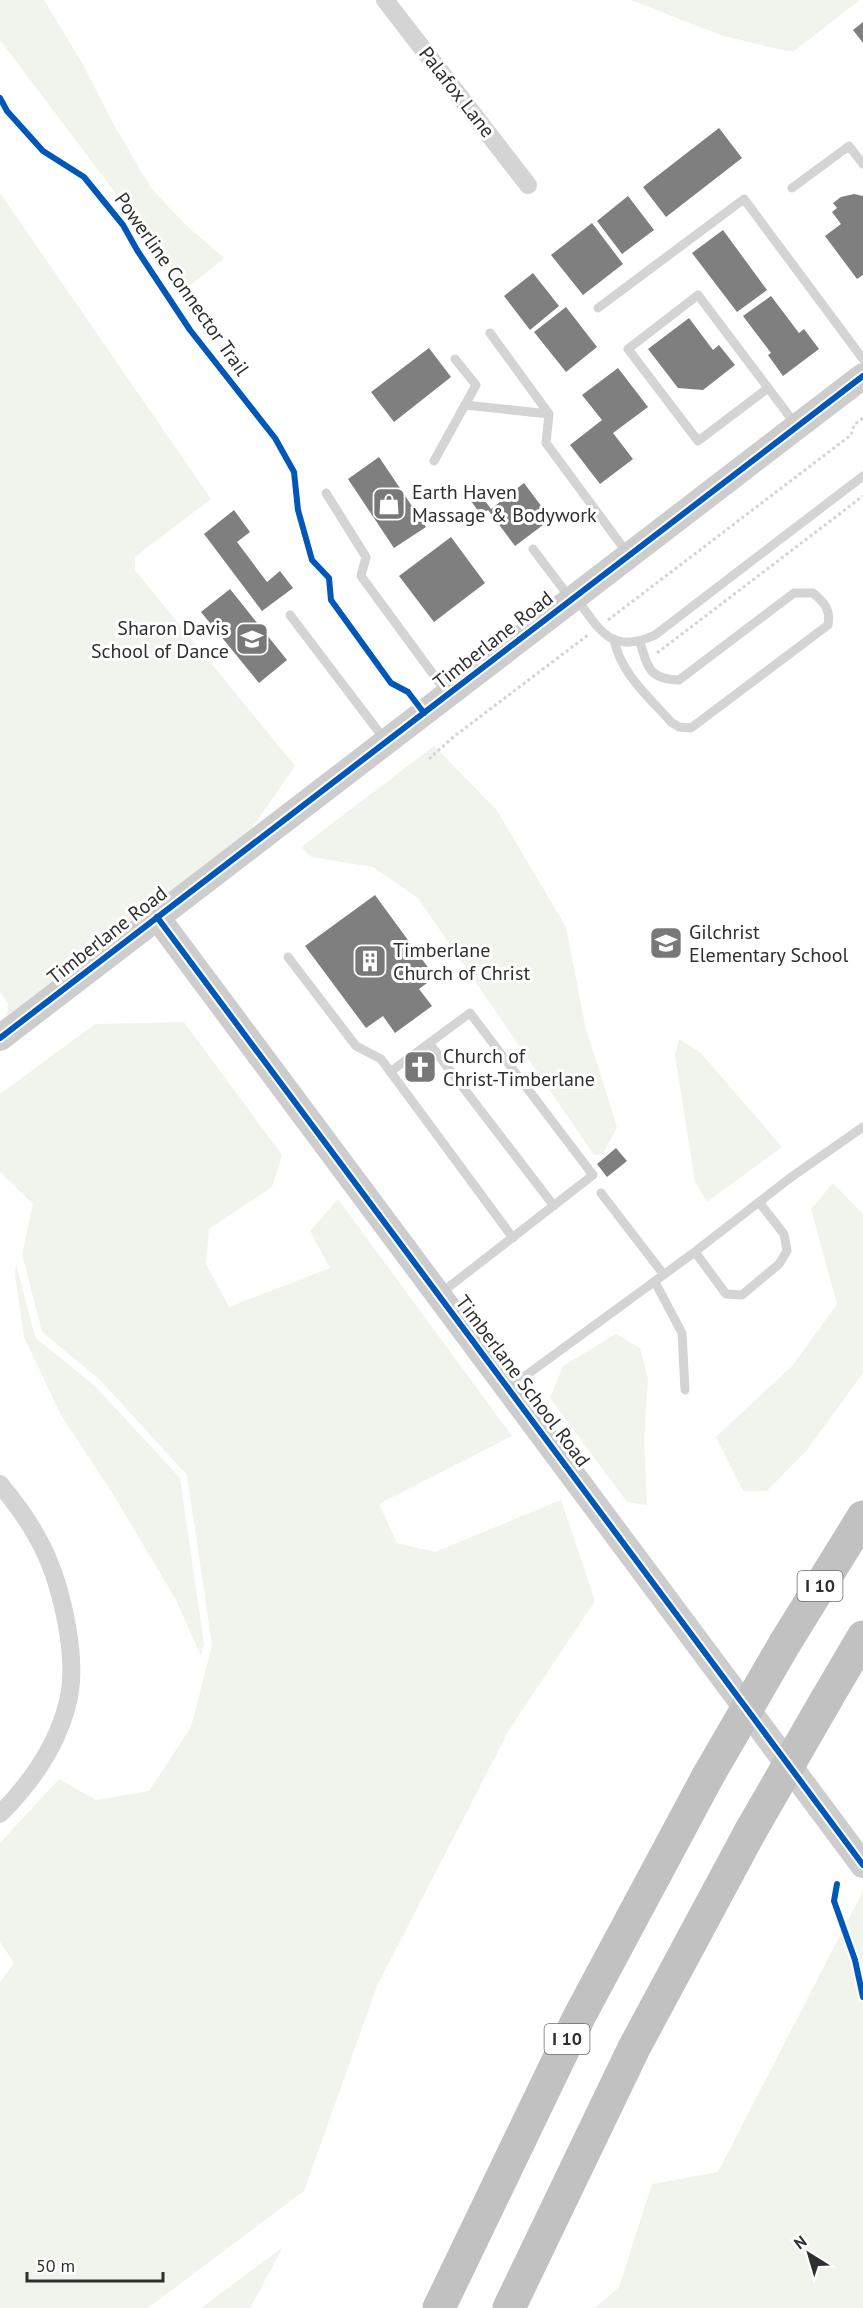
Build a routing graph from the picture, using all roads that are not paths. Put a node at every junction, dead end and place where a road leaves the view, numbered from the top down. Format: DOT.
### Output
graph roads {
  1 [pos="385,0"];
  2 [pos="863,164"];
  3 [pos="528,185"];
  4 [pos="792,188"];
  5 [pos="598,308"];
  6 [pos="490,333"];
  7 [pos="455,359"];
  8 [pos="863,359"];
  9 [pos="863,376"];
  10 [pos="768,388"];
  11 [pos="465,405"];
  12 [pos="549,414"];
  13 [pos="798,427"];
  14 [pos="434,461"];
  15 [pos="863,476"];
  16 [pos="326,493"];
  17 [pos="532,549"];
  18 [pos="630,555"];
  19 [pos="574,599"];
  20 [pos="290,615"];
  21 [pos="614,639"];
  22 [pos="640,642"];
  23 [pos="448,695"];
  24 [pos="386,742"];
  25 [pos="157,917"];
  26 [pos="288,957"];
  27 [pos="0,1038"];
  28 [pos="429,1043"];
  29 [pos="390,1072"];
  30 [pos="863,1127"];
  31 [pos="601,1193"];
  32 [pos="759,1202"];
  33 [pos="554,1206"];
  34 [pos="513,1238"];
  35 [pos="695,1252"];
  36 [pos="664,1275"];
  37 [pos="655,1282"];
  38 [pos="439,1295"];
  39 [pos="508,1389"];
  40 [pos="685,1390"];
  41 [pos="0,1484"];
  42 [pos="860,1520"];
  43 [pos="863,1637"];
  44 [pos="863,1653"];
  45 [pos="826,1700"];
  46 [pos="0,1814"];
  47 [pos="863,1865"];
  48 [pos="439,2308"];
  49 [pos="508,2308"];
  1 -- 3 [label="street, Palafox Lane"];
  2 -- 4 [label="lane"];
  5 -- 8 [label="lane"];
  6 -- 12 [label="lane"];
  7 -- 11 [label="lane"];
  9 -- 13 [label="street, Timberlane Road"];
  10 -- 10 [label="lane"];
  10 -- 13 [label="lane"];
  11 -- 12 [label="lane"];
  11 -- 14 [label="lane"];
  12 -- 18 [label="lane"];
  13 -- 18 [label="street, Timberlane Road"];
  15 -- 22 [label="lane"];
  16 -- 23 [label="lane"];
  17 -- 19 [label="lane"];
  18 -- 19 [label="street, Timberlane Road"];
  19 -- 21 [label="lane"];
  19 -- 23 [label="street, Timberlane Road"];
  20 -- 24 [label="lane"];
  21 -- 22 [label="lane"];
  21 -- 22 [label="lane"];
  23 -- 24 [label="street, Timberlane Road"];
  24 -- 25 [label="street, Timberlane Road"];
  25 -- 27 [label="street, Timberlane Road"];
  25 -- 38 [label="street, Timberlane School Road"];
  26 -- 29 [label="lane"];
  28 -- 29 [label="lane"];
  28 -- 33 [label="lane"];
  28 -- 33 [label="lane"];
  29 -- 34 [label="lane"];
  30 -- 32 [label="lane"];
  31 -- 36 [label="lane"];
  32 -- 35 [label="lane"];
  32 -- 35 [label="lane"];
  33 -- 34 [label="lane"];
  34 -- 38 [label="lane"];
  35 -- 36 [label="lane"];
  36 -- 37 [label="lane"];
  37 -- 39 [label="lane"];
  37 -- 40 [label="lane"];
  38 -- 39 [label="street, Timberlane School Road"];
  39 -- 47 [label="street, Timberlane School Road"];
  41 -- 46 [label="street"];
  42 -- 48 [label="highway, I 10, bridge"];
  43 -- 45 [label="highway"];
  44 -- 45 [label="highway"];
  45 -- 49 [label="highway, bridge"];
}
